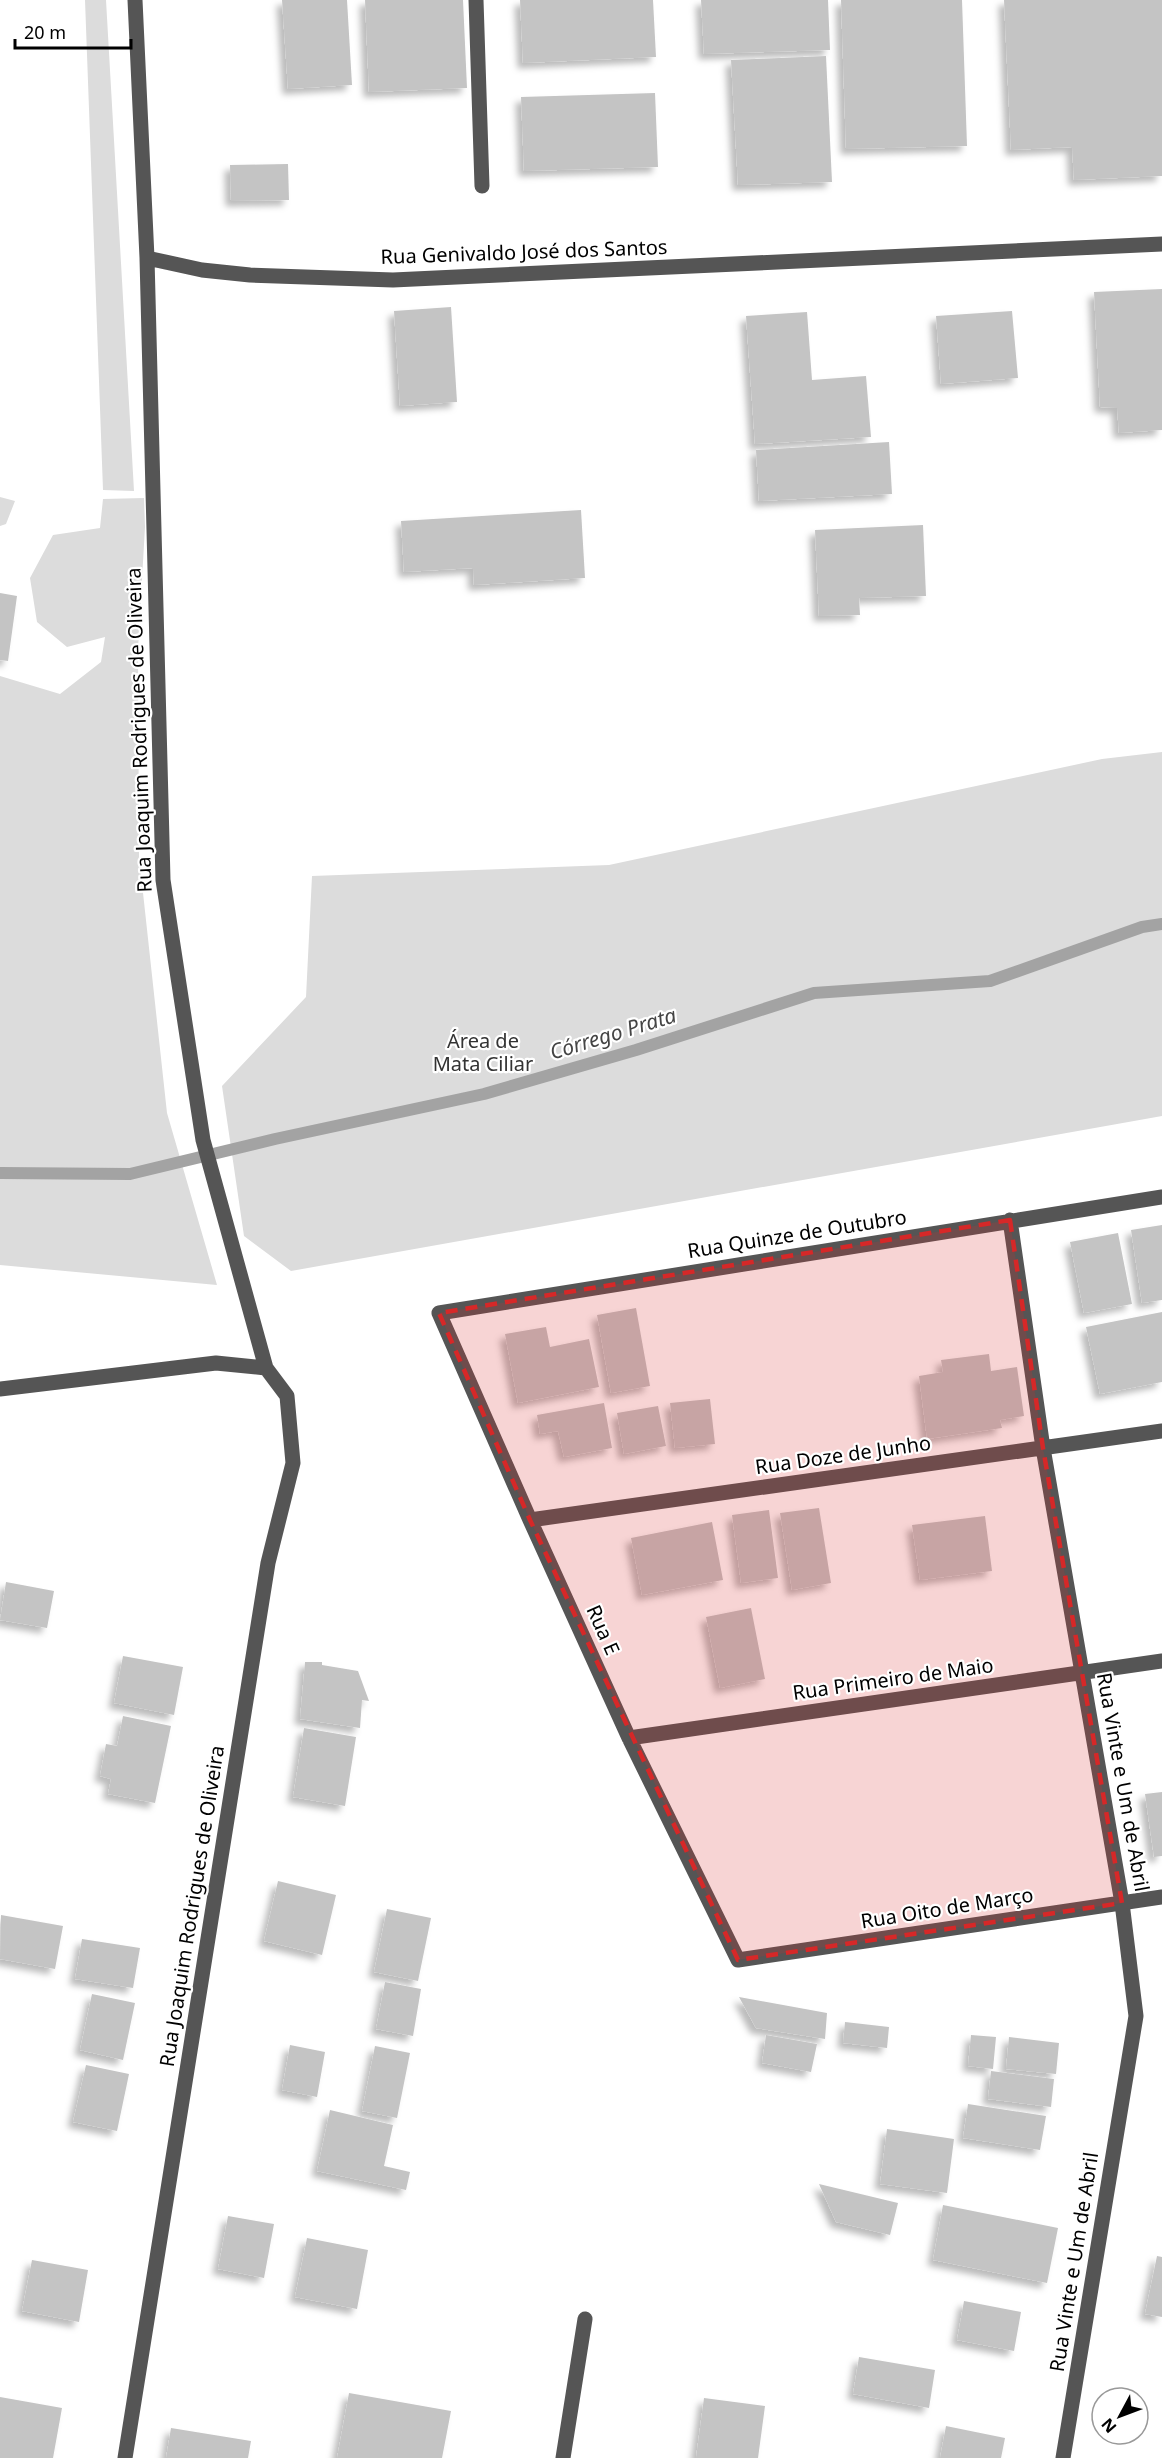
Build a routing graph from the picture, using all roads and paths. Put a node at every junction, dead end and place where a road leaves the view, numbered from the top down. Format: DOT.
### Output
graph roads {
  1 [pos="135,0"];
  2 [pos="476,0"];
  3 [pos="482,186"];
  4 [pos="1162,244"];
  5 [pos="147,258"];
  6 [pos="1162,1197"];
  7 [pos="1010,1220"];
  8 [pos="440,1313"];
  9 [pos="266,1368"];
  10 [pos="0,1389"];
  11 [pos="1162,1431"];
  12 [pos="1043,1448"];
  13 [pos="530,1520"];
  14 [pos="1162,1661"];
  15 [pos="1083,1673"];
  16 [pos="629,1737"];
  17 [pos="1162,1897"];
  18 [pos="1122,1903"];
  19 [pos="738,1960"];
  20 [pos="585,2319"];
  21 [pos="125,2458"];
  22 [pos="562,2458"];
  23 [pos="1063,2458"];
  1 -- 5 [label="street"];
  2 -- 3 [label="street"];
  4 -- 5 [label="street, Rua Genivaldo José dos Santos"];
  5 -- 9 [label="street, Rua Joaquim Rodrigues de Oliveira"];
  6 -- 7 [label="street, Rua Quinze de Outubro"];
  7 -- 8 [label="street, Rua Quinze de Outubro"];
  7 -- 12 [label="street, Rua Vinte e Um de Abril"];
  8 -- 13 [label="street, Rua E"];
  9 -- 10 [label="street"];
  9 -- 21 [label="street, Rua Joaquim Rodrigues de Oliveira"];
  11 -- 12 [label="street, Rua Doze de Junho"];
  12 -- 13 [label="street, Rua Doze de Junho"];
  12 -- 15 [label="street, Rua Vinte e Um de Abril"];
  13 -- 16 [label="street, Rua E"];
  14 -- 15 [label="street, Rua Primeiro de Maio"];
  15 -- 16 [label="street, Rua Primeiro de Maio"];
  15 -- 18 [label="street, Rua Vinte e Um de Abril"];
  16 -- 19 [label="street, Rua E"];
  17 -- 18 [label="street, Rua Oito de Março"];
  18 -- 19 [label="street, Rua Oito de Março"];
  18 -- 23 [label="street, Rua Vinte e Um de Abril"];
  20 -- 22 [label="street"];
}
